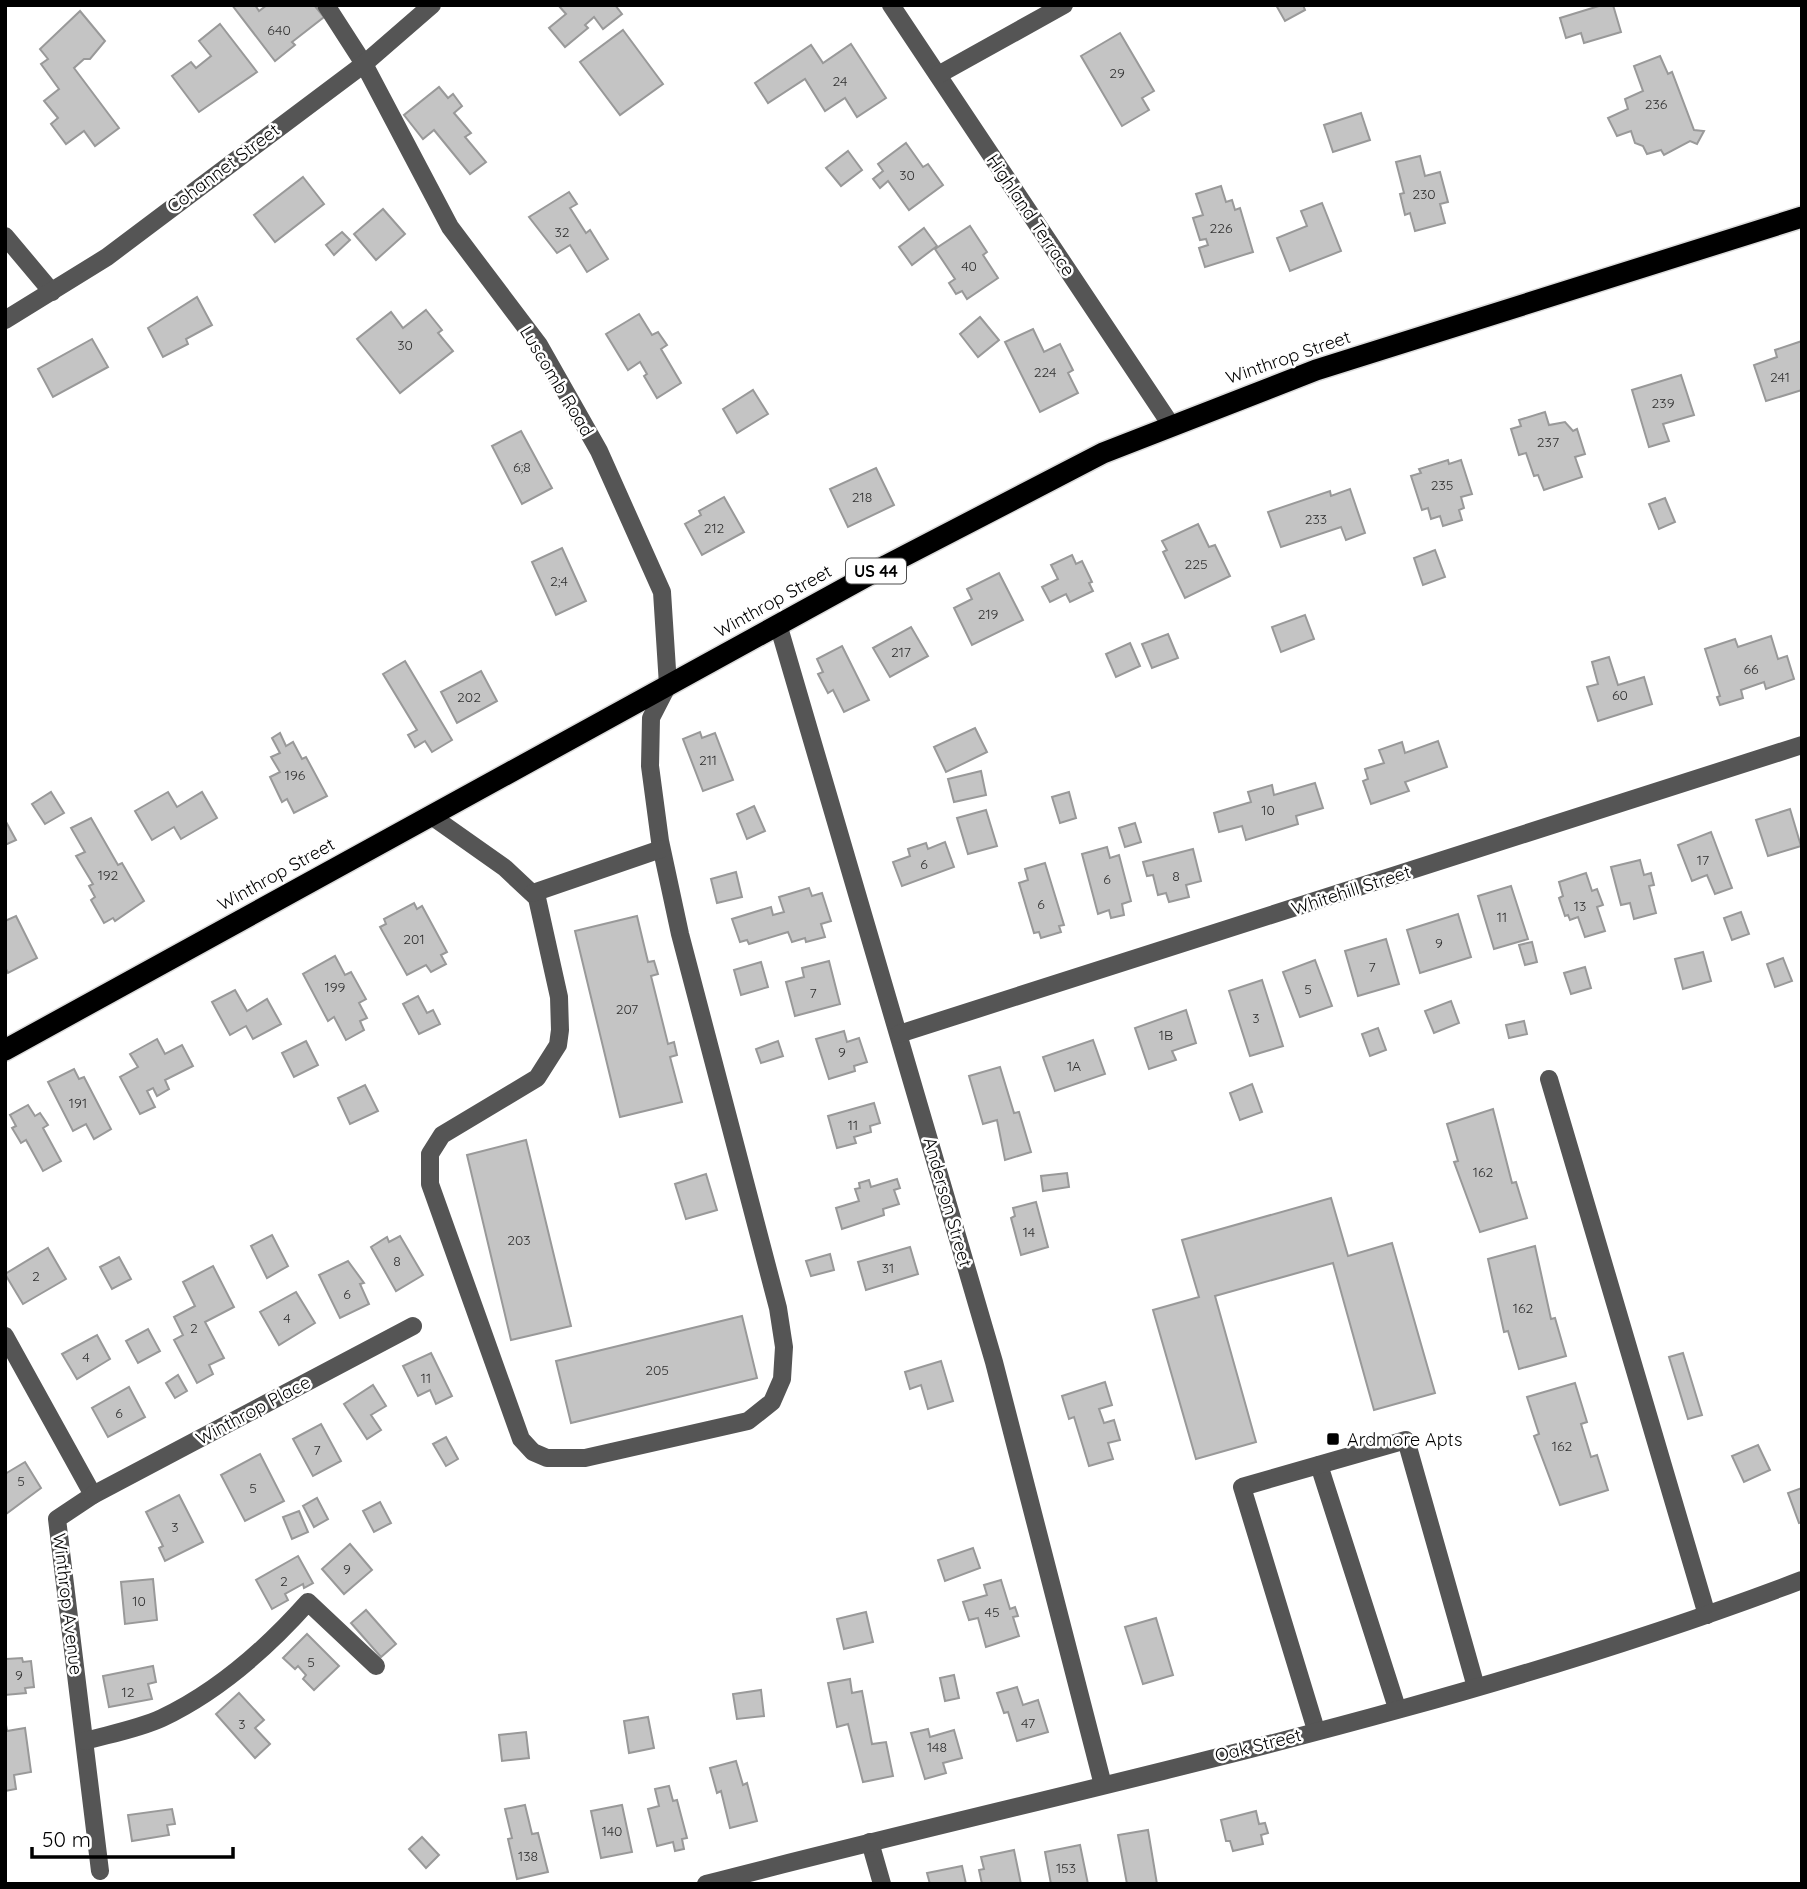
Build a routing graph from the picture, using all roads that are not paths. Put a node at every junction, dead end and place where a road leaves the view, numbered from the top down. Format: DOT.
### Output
graph roads {
  1 [pos="326,5"];
  2 [pos="432,5"];
  3 [pos="891,5"];
  4 [pos="1064,5"];
  5 [pos="364,64"];
  6 [pos="938,75"];
  7 [pos="1802,217"];
  8 [pos="5,236"];
  9 [pos="52,292"];
  10 [pos="5,320"];
  11 [pos="1171,425"];
  12 [pos="778,624"];
  13 [pos="668,685"];
  14 [pos="1802,745"];
  15 [pos="430,815"];
  16 [pos="661,849"];
  17 [pos="533,893"];
  18 [pos="900,1034"];
  19 [pos="5,1050"];
  20 [pos="1549,1079"];
  21 [pos="413,1326"];
  22 [pos="5,1336"];
  23 [pos="1319,1465"];
  24 [pos="93,1495"];
  25 [pos="1802,1580"];
  26 [pos="1707,1615"];
  27 [pos="376,1666"];
  28 [pos="1476,1687"];
  29 [pos="1397,1708"];
  30 [pos="1316,1730"];
  31 [pos="85,1741"];
  32 [pos="1103,1785"];
  33 [pos="870,1842"];
  34 [pos="100,1871"];
  35 [pos="706,1884"];
  36 [pos="882,1884"];
  1 -- 5 [label="street, Luscomb Road"];
  2 -- 5 [label="street, Cohannet Street"];
  3 -- 6 [label="street, Highland Terrace"];
  4 -- 6 [label="street"];
  5 -- 9 [label="street, Cohannet Street"];
  5 -- 13 [label="street, Luscomb Road"];
  6 -- 11 [label="street, Highland Terrace"];
  7 -- 11 [label="highway, Winthrop Street / US 44"];
  8 -- 9 [label="street"];
  9 -- 10 [label="street, Cohannet Street"];
  11 -- 12 [label="highway, Winthrop Street / US 44"];
  12 -- 13 [label="highway, Winthrop Street / US 44"];
  12 -- 18 [label="street, Anderson Street"];
  13 -- 15 [label="highway, Winthrop Street / US 44"];
  13 -- 16 [label="street"];
  14 -- 18 [label="street, Whitehill Street"];
  15 -- 17 [label="street"];
  15 -- 19 [label="highway, Winthrop Street / US 44"];
  16 -- 17 [label="street"];
  16 -- 17 [label="street"];
  18 -- 32 [label="street, Anderson Street"];
  20 -- 26 [label="street"];
  21 -- 24 [label="street, Winthrop Place"];
  22 -- 24 [label="street"];
  23 -- 28 [label="street"];
  23 -- 29 [label="street"];
  23 -- 30 [label="street"];
  24 -- 31 [label="street, Winthrop Avenue"];
  25 -- 26 [label="street, Oak Street"];
  26 -- 28 [label="street, Oak Street"];
  27 -- 31 [label="street"];
  28 -- 29 [label="street, Oak Street"];
  29 -- 30 [label="street, Oak Street"];
  30 -- 32 [label="street, Oak Street"];
  31 -- 34 [label="street, Winthrop Avenue"];
  32 -- 33 [label="street, Oak Street"];
  33 -- 35 [label="street, Oak Street"];
  33 -- 36 [label="street"];
}
